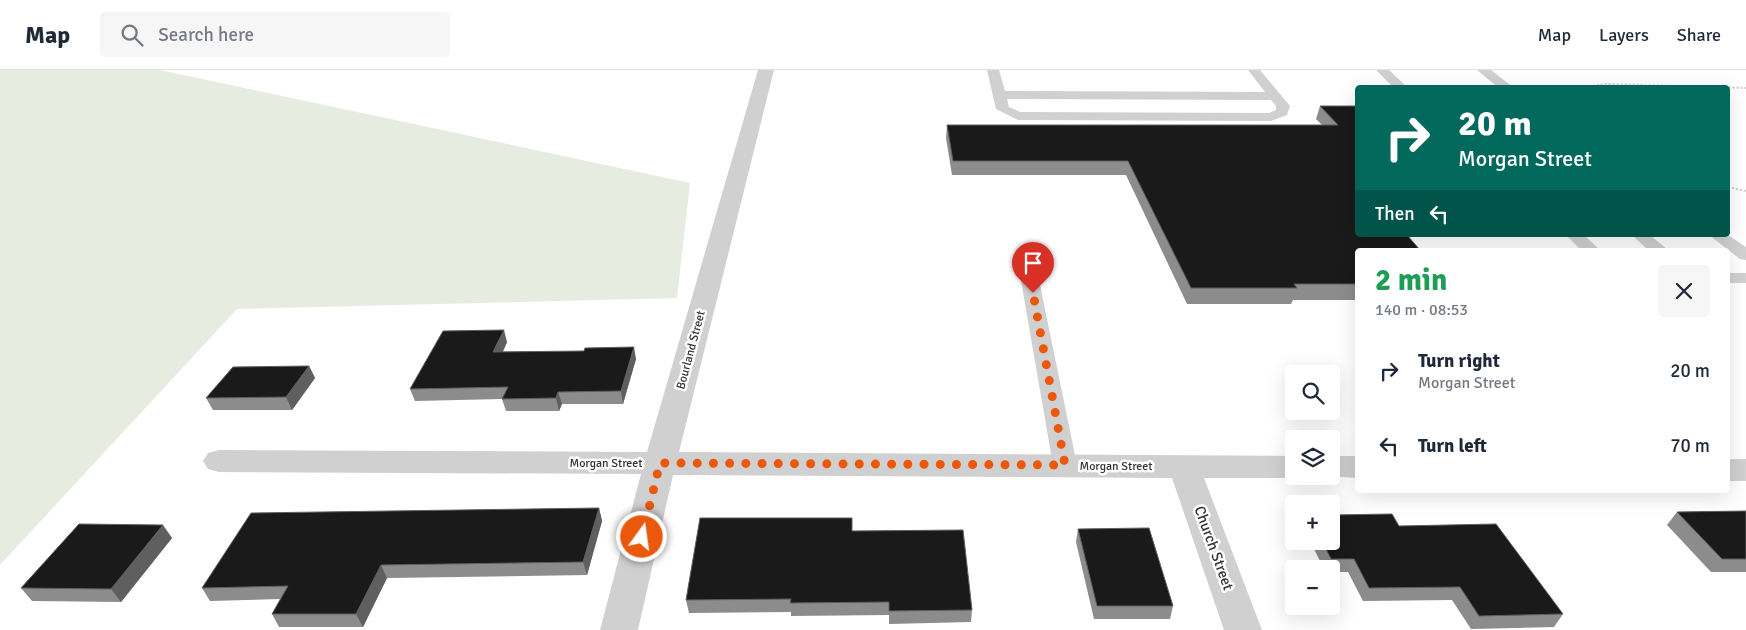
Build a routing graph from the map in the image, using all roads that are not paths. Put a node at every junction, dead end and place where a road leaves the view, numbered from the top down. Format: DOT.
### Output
graph roads {
  1 [pos="766,70"];
  2 [pos="994,70"];
  3 [pos="1254,70"];
  4 [pos="1382,70"];
  5 [pos="1483,70"];
  6 [pos="1399,85"];
  7 [pos="1504,85"];
  8 [pos="1000,95"];
  9 [pos="1275,96"];
  10 [pos="1576,237"];
  11 [pos="1643,237"];
  12 [pos="1720,237"];
  13 [pos="1590,248"];
  14 [pos="1656,248"];
  15 [pos="1746,255"];
  16 [pos="1030,275"];
  17 [pos="1730,278"];
  18 [pos="1746,278"];
  19 [pos="219,461"];
  20 [pos="660,463"];
  21 [pos="1065,465"];
  22 [pos="1184,466"];
  23 [pos="1285,467"];
  24 [pos="1340,467"];
  25 [pos="1355,467"];
  26 [pos="1730,470"];
  27 [pos="1746,470"];
  28 [pos="619,630"];
  29 [pos="1243,630"];
  1 -- 20 [label="street, Bourland Street"];
  2 -- 8 [label="lane"];
  3 -- 9 [label="lane"];
  4 -- 6 [label="lane"];
  5 -- 7 [label="lane"];
  8 -- 9 [label="lane"];
  8 -- 9 [label="lane"];
  10 -- 13 [label="lane"];
  11 -- 14 [label="lane"];
  12 -- 15 [label="lane"];
  16 -- 21 [label="lane"];
  17 -- 18 [label="lane"];
  19 -- 20 [label="street, Morgan Street"];
  20 -- 21 [label="street, Morgan Street"];
  20 -- 28 [label="street, Bourland Street"];
  21 -- 22 [label="street, Morgan Street"];
  22 -- 23 [label="street, Morgan Street"];
  22 -- 29 [label="street, Church Street"];
  24 -- 25 [label="street"];
  26 -- 27 [label="street"];
}
